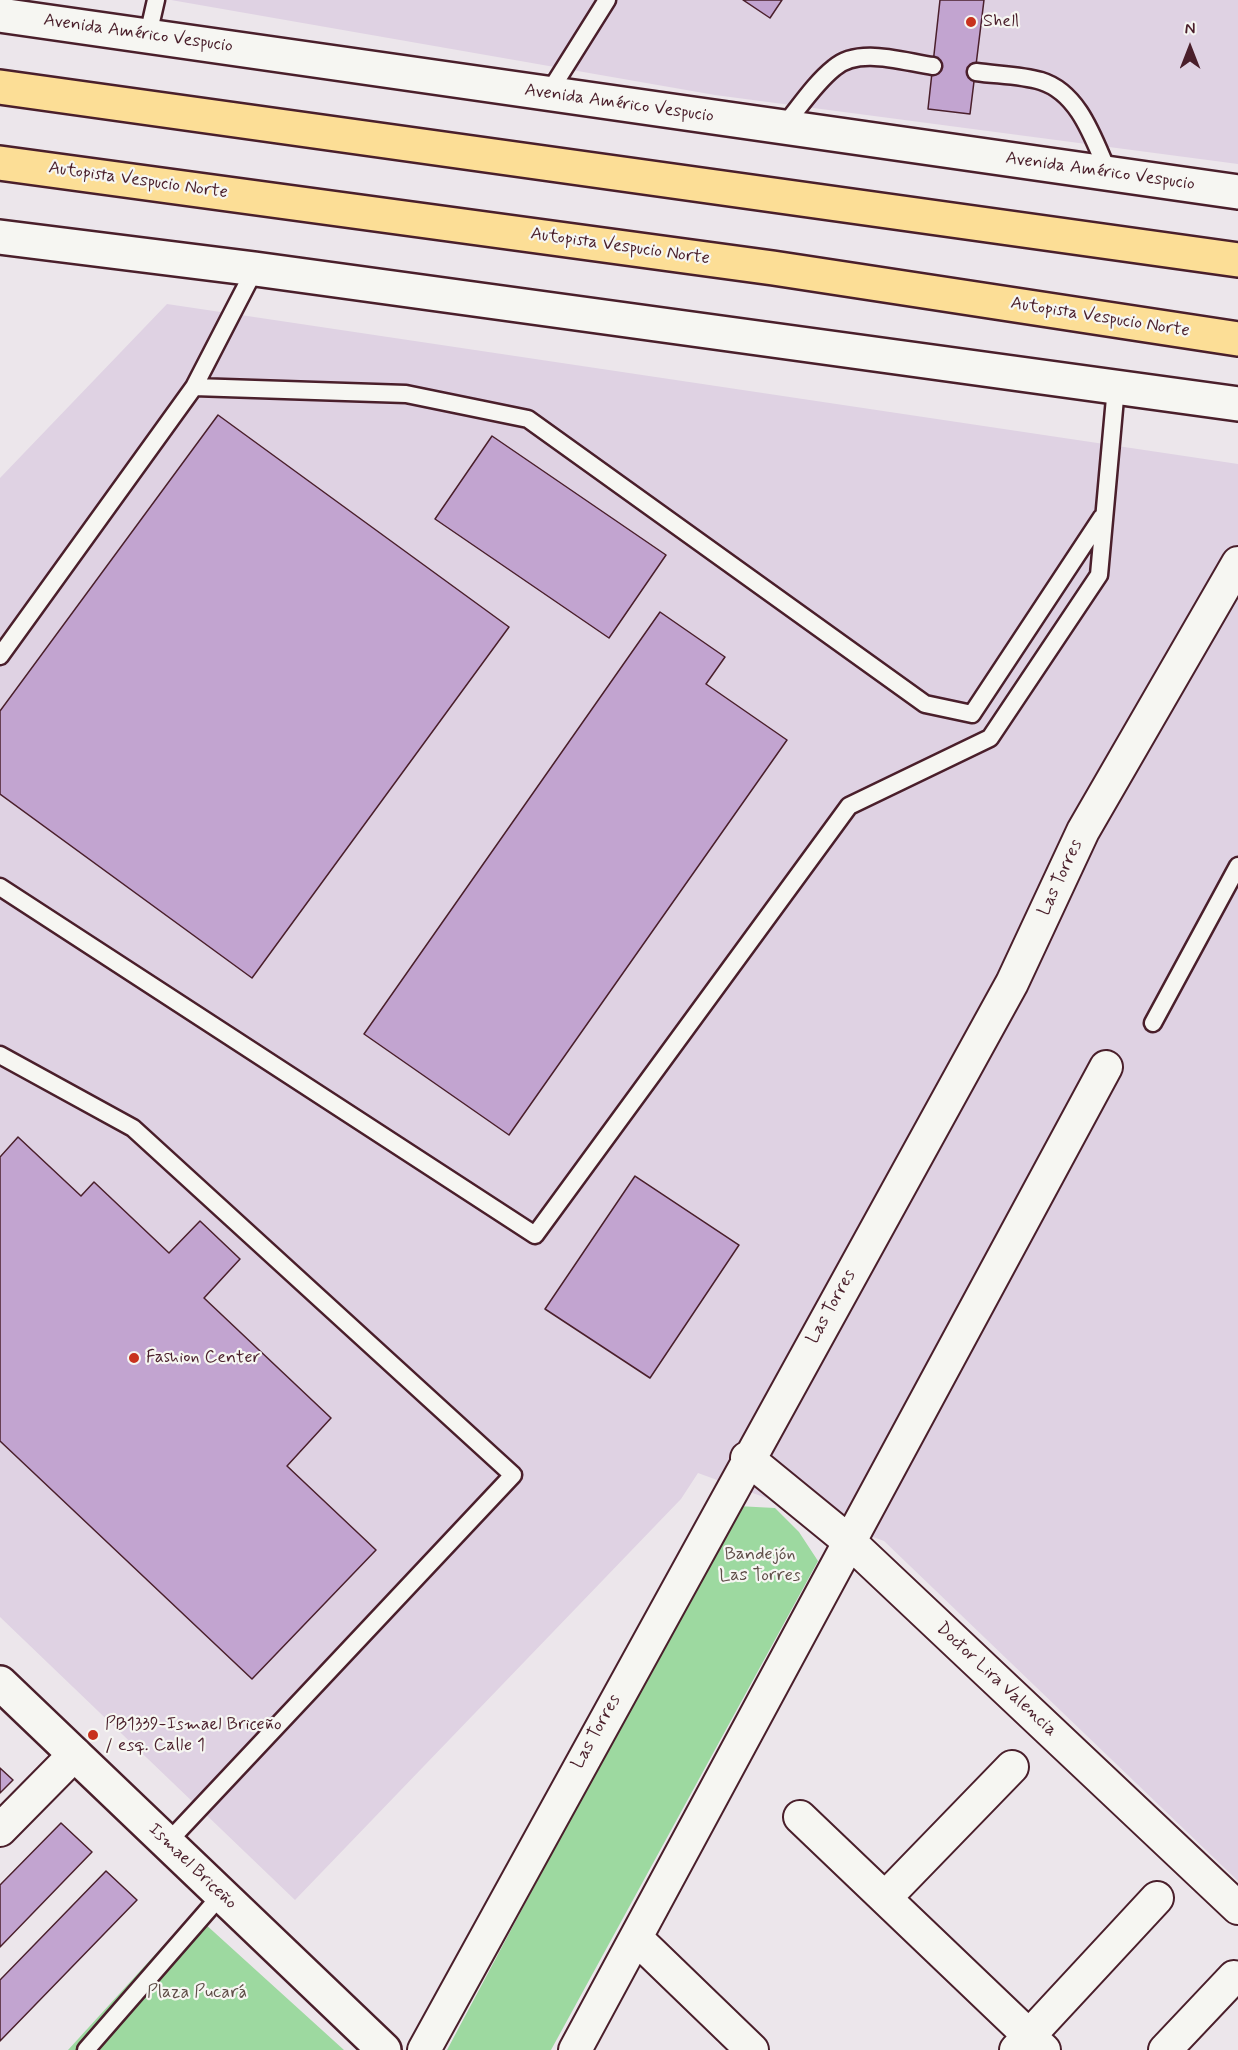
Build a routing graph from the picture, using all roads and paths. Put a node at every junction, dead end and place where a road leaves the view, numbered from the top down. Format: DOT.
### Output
graph roads {
  1 [pos="156,0"];
  2 [pos="607,0"];
  3 [pos="0,15"];
  4 [pos="148,35"];
  5 [pos="933,66"];
  6 [pos="976,72"];
  7 [pos="0,87"];
  8 [pos="548,94"];
  9 [pos="782,128"];
  10 [pos="0,162"];
  11 [pos="1109,174"];
  12 [pos="1238,192"];
  13 [pos="0,237"];
  14 [pos="1238,260"];
  15 [pos="255,269"];
  16 [pos="1238,339"];
  17 [pos="194,387"];
  18 [pos="1116,387"];
  19 [pos="1238,404"];
  20 [pos="1104,514"];
  21 [pos="1238,563"];
  22 [pos="0,656"];
  23 [pos="1238,866"];
  24 [pos="0,887"];
  25 [pos="1152,1023"];
  26 [pos="0,1055"];
  27 [pos="1106,1067"];
  28 [pos="747,1458"];
  29 [pos="851,1544"];
  30 [pos="0,1683"];
  31 [pos="75,1754"];
  32 [pos="1012,1767"];
  33 [pos="800,1817"];
  34 [pos="0,1830"];
  35 [pos="167,1843"];
  36 [pos="222,1894"];
  37 [pos="885,1898"];
  38 [pos="1157,1898"];
  39 [pos="1238,1908"];
  40 [pos="636,1938"];
  41 [pos="1234,1977"];
  42 [pos="1030,2045"];
  43 [pos="86,2050"];
  44 [pos="384,2050"];
  45 [pos="424,2050"];
  46 [pos="575,2050"];
  47 [pos="752,2050"];
  48 [pos="1165,2050"];
  1 -- 4 [label="lane"];
  2 -- 8 [label="lane"];
  3 -- 4 [label="main road, Avenida Américo Vespucio"];
  4 -- 8 [label="main road, Avenida Américo Vespucio"];
  5 -- 9 [label="lane"];
  6 -- 11 [label="lane"];
  7 -- 14 [label="highway"];
  8 -- 9 [label="main road, Avenida Américo Vespucio"];
  9 -- 11 [label="main road, Avenida Américo Vespucio"];
  10 -- 16 [label="highway, Autopista Vespucio Norte"];
  11 -- 12 [label="main road, Avenida Américo Vespucio"];
  13 -- 15 [label="main road"];
  15 -- 17 [label="lane"];
  15 -- 18 [label="main road"];
  17 -- 20 [label="lane"];
  17 -- 22 [label="lane"];
  18 -- 19 [label="main road"];
  18 -- 20 [label="lane"];
  20 -- 24 [label="lane"];
  21 -- 28 [label="street, Las Torres"];
  23 -- 25 [label="lane"];
  26 -- 35 [label="lane"];
  27 -- 29 [label="street"];
  28 -- 29 [label="street, Doctor Lira Valencia"];
  28 -- 45 [label="street, Las Torres"];
  29 -- 39 [label="street, Doctor Lira Valencia"];
  29 -- 40 [label="street"];
  30 -- 31 [label="main road, Ismael Briceño"];
  31 -- 34 [label="street"];
  31 -- 35 [label="main road, Ismael Briceño"];
  32 -- 37 [label="street"];
  33 -- 37 [label="street"];
  35 -- 36 [label="main road, Ismael Briceño"];
  36 -- 43 [label="lane"];
  36 -- 44 [label="main road, Ismael Briceño"];
  37 -- 42 [label="street"];
  38 -- 42 [label="street"];
  40 -- 46 [label="street"];
  40 -- 47 [label="street"];
  41 -- 48 [label="street"];
}
